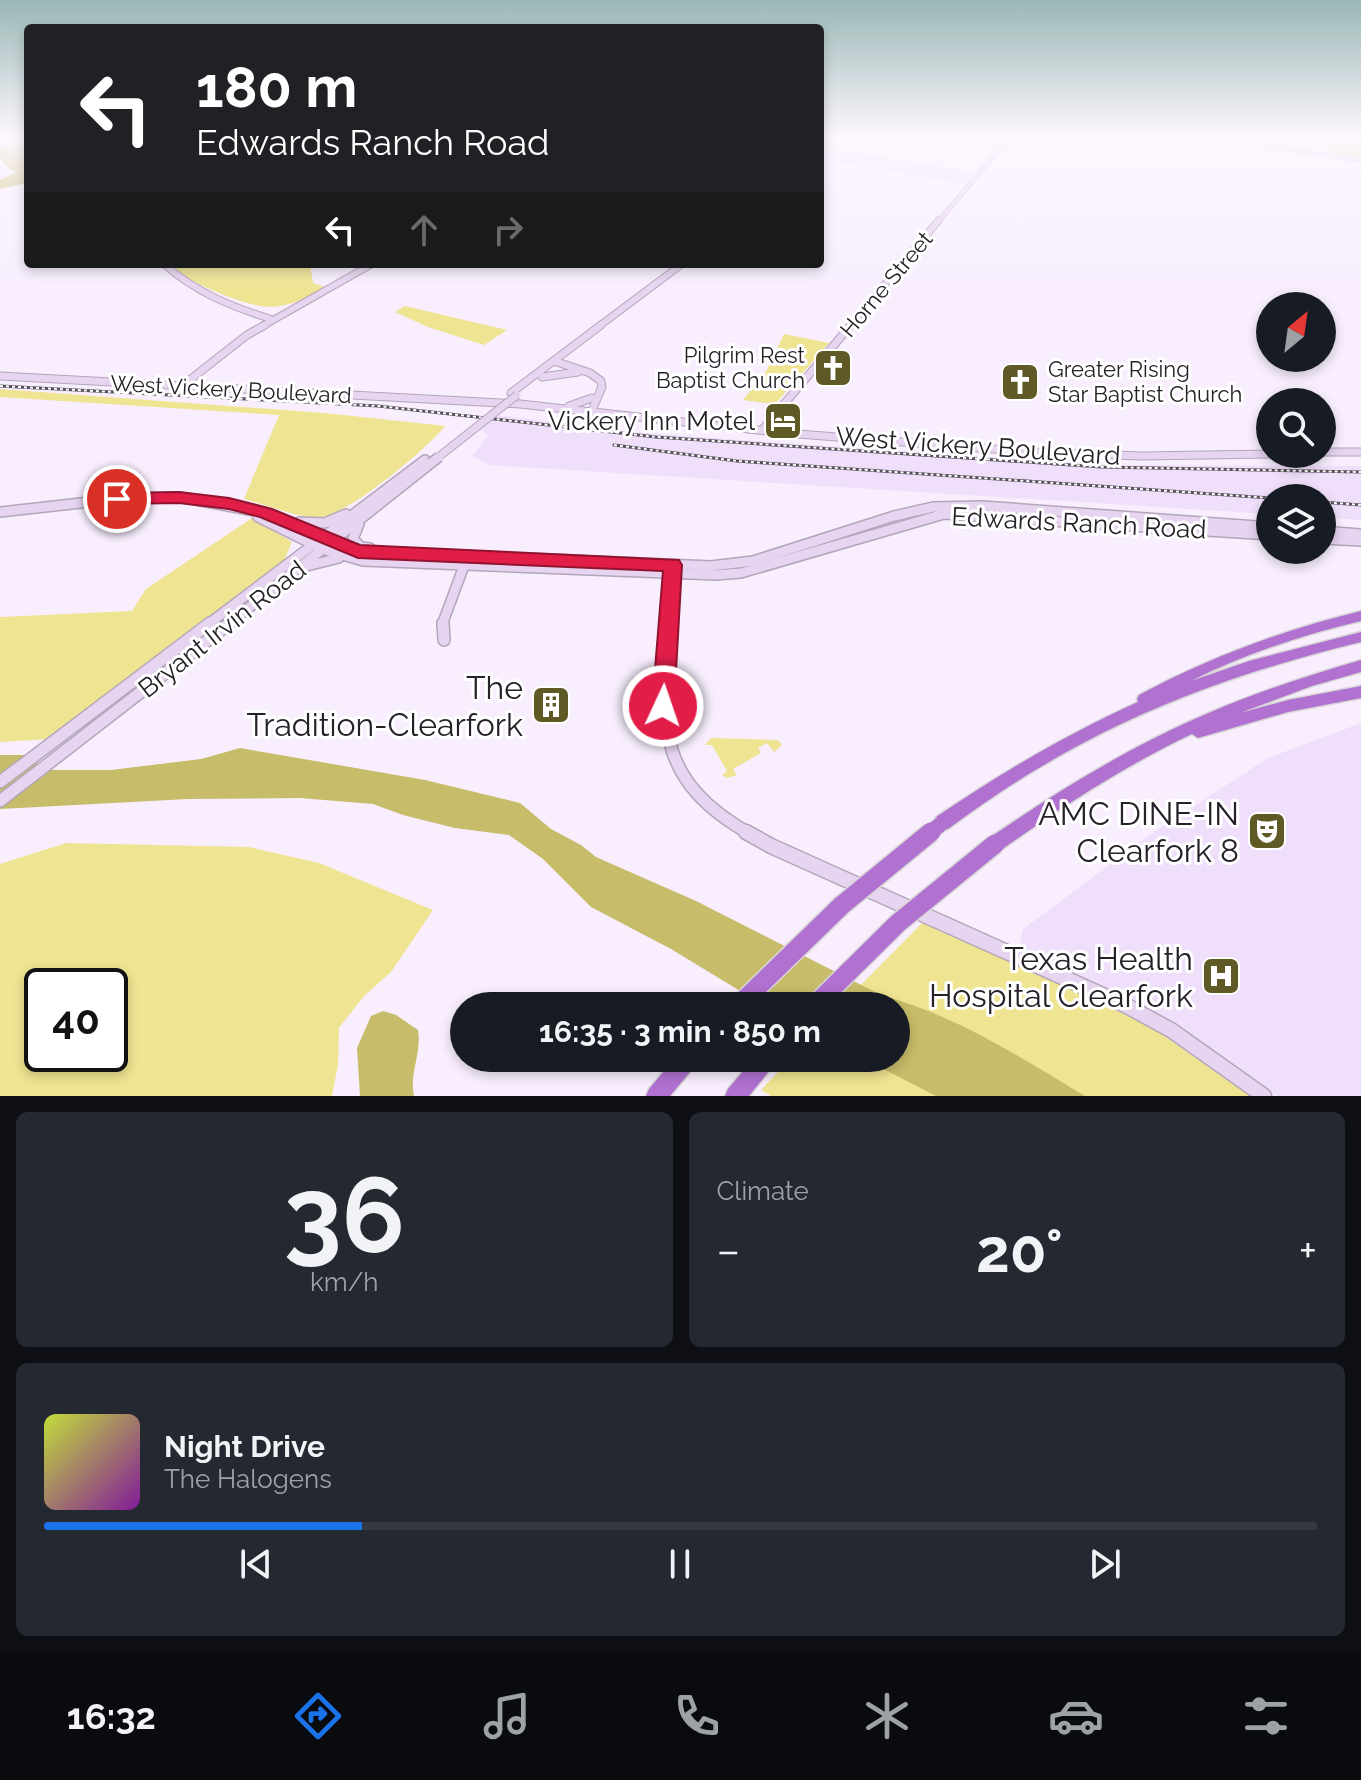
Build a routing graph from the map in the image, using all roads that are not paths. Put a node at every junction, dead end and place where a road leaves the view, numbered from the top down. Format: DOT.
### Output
graph roads {
  1 [pos="966,189"];
  2 [pos="169,268"];
  3 [pos="365,268"];
  4 [pos="677,268"];
  5 [pos="287,311"];
  6 [pos="256,314"];
  7 [pos="271,319"];
  8 [pos="598,329"];
  9 [pos="574,353"];
  10 [pos="556,364"];
  11 [pos="581,372"];
  12 [pos="0,376"];
  13 [pos="542,377"];
  14 [pos="182,386"];
  15 [pos="514,394"];
  16 [pos="596,395"];
  17 [pos="463,402"];
  18 [pos="534,406"];
  19 [pos="588,413"];
  20 [pos="627,415"];
  21 [pos="686,423"];
  22 [pos="762,430"];
  23 [pos="1336,452"];
  24 [pos="1361,452"];
  25 [pos="1256,454"];
  26 [pos="428,461"];
  27 [pos="382,490"];
  28 [pos="985,511"];
  29 [pos="0,512"];
  30 [pos="364,517"];
  31 [pos="280,522"];
  32 [pos="1256,526"];
  33 [pos="1336,532"];
  34 [pos="1256,534"];
  35 [pos="1361,534"];
  36 [pos="1336,540"];
  37 [pos="1361,541"];
  38 [pos="323,542"];
  39 [pos="421,553"];
  40 [pos="346,557"];
  41 [pos="466,561"];
  42 [pos="564,561"];
  43 [pos="287,563"];
  44 [pos="527,569"];
  45 [pos="672,569"];
  46 [pos="297,571"];
  47 [pos="1361,616"];
  48 [pos="1361,637"];
  49 [pos="444,640"];
  50 [pos="1361,666"];
  51 [pos="1361,692"];
  52 [pos="1070,741"];
  53 [pos="1156,743"];
  54 [pos="0,782"];
  55 [pos="0,801"];
  56 [pos="752,992"];
  57 [pos="828,992"];
  58 [pos="677,1072"];
  59 [pos="755,1072"];
  60 [pos="656,1096"];
  61 [pos="735,1096"];
  62 [pos="1264,1096"];
  1 -- 22 [label="street, Horne Street"];
  2 -- 6 [label="street"];
  3 -- 5 [label="street"];
  4 -- 8 [label="street"];
  5 -- 6 [label="street"];
  5 -- 7 [label="street"];
  6 -- 7 [label="street"];
  7 -- 14 [label="street"];
  8 -- 9 [label="street"];
  8 -- 10 [label="street"];
  9 -- 10 [label="street"];
  9 -- 11 [label="street"];
  10 -- 11 [label="street"];
  10 -- 13 [label="street"];
  10 -- 15 [label="street"];
  11 -- 13 [label="street"];
  11 -- 16 [label="street"];
  12 -- 14 [label="street, West Vickery Boulevard"];
  13 -- 15 [label="street"];
  14 -- 17 [label="street, West Vickery Boulevard"];
  15 -- 26 [label="street, Bryant Irvin Road, bridge"];
  16 -- 18 [label="street"];
  16 -- 19 [label="street"];
  16 -- 20 [label="street"];
  17 -- 18 [label="street, West Vickery Boulevard"];
  17 -- 19 [label="street, West Vickery Boulevard"];
  18 -- 19 [label="street, West Vickery Boulevard"];
  19 -- 20 [label="street, West Vickery Boulevard"];
  19 -- 21 [label="street, West Vickery Boulevard"];
  20 -- 21 [label="street, West Vickery Boulevard"];
  21 -- 22 [label="street, West Vickery Boulevard"];
  22 -- 25 [label="street, West Vickery Boulevard"];
  23 -- 24 [label="street"];
  26 -- 27 [label="street, Bryant Irvin Road"];
  26 -- 30 [label="street, Bryant Irvin Road"];
  27 -- 31 [label="street"];
  27 -- 38 [label="street, Bryant Irvin Road"];
  28 -- 32 [label="street, Edwards Ranch Road"];
  28 -- 34 [label="street, Edwards Ranch Road"];
  28 -- 45 [label="street, Edwards Ranch Road"];
  29 -- 31 [label="street"];
  30 -- 38 [label="street, Bryant Irvin Road"];
  30 -- 39 [label="street"];
  31 -- 38 [label="street"];
  31 -- 43 [label="street"];
  33 -- 35 [label="street"];
  36 -- 37 [label="street"];
  38 -- 39 [label="street, Edwards Ranch Road"];
  38 -- 40 [label="street, Edwards Ranch Road"];
  38 -- 43 [label="street, Bryant Irvin Road"];
  38 -- 46 [label="street, Bryant Irvin Road"];
  39 -- 41 [label="street, Edwards Ranch Road"];
  40 -- 41 [label="street, Edwards Ranch Road"];
  40 -- 46 [label="street"];
  41 -- 42 [label="street, Edwards Ranch Road"];
  41 -- 44 [label="street, Edwards Ranch Road"];
  41 -- 49 [label="street"];
  42 -- 44 [label="street"];
  42 -- 45 [label="street, Edwards Ranch Road"];
  43 -- 54 [label="street, Bryant Irvin Road"];
  44 -- 45 [label="street, Edwards Ranch Road"];
  45 -- 62 [label="street"];
  46 -- 55 [label="street, Bryant Irvin Road"];
  47 -- 52 [label="highway"];
  48 -- 52 [label="highway"];
  50 -- 53 [label="highway"];
  51 -- 53 [label="highway"];
  52 -- 56 [label="highway, bridge"];
  53 -- 57 [label="highway, bridge"];
  58 -- 60 [label="highway"];
  59 -- 61 [label="highway"];
}
